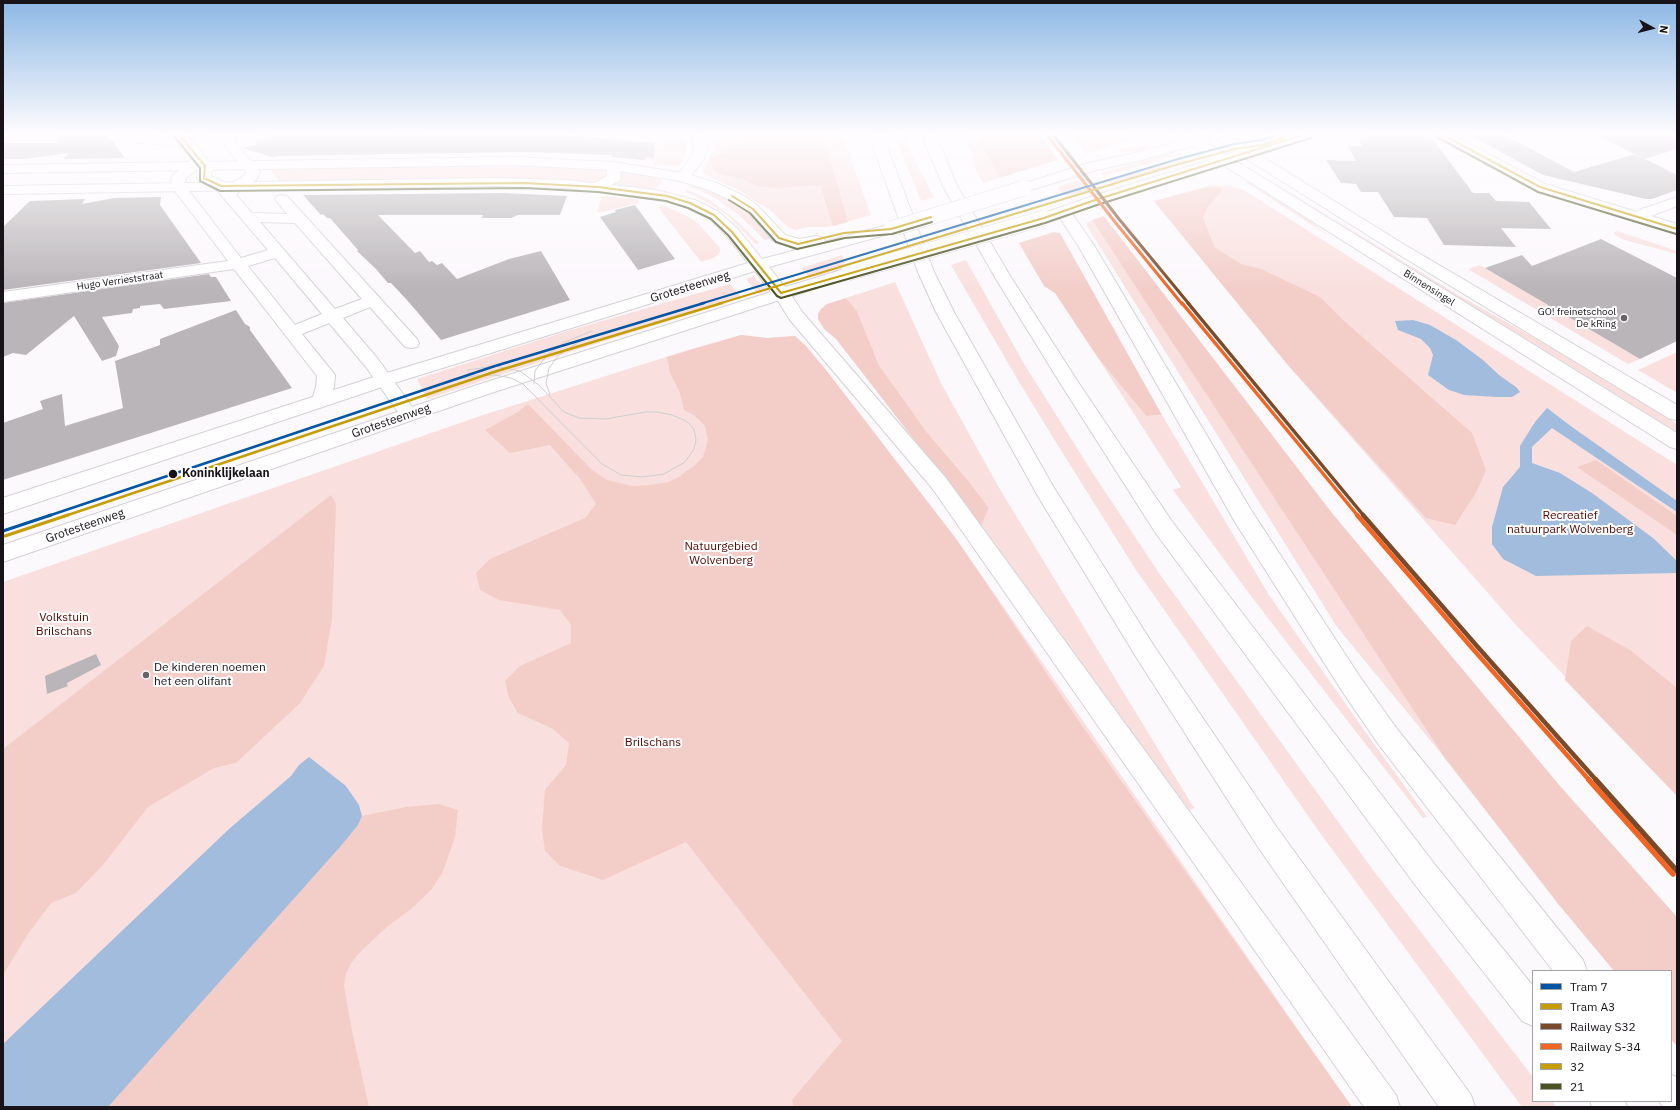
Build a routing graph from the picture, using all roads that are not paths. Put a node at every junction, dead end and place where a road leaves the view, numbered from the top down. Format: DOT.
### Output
graph roads {
  1 [pos="219,185"];
  2 [pos="237,185"];
  3 [pos="389,185"];
  4 [pos="569,185"];
  5 [pos="602,185"];
  6 [pos="707,185"];
  7 [pos="894,185"];
  8 [pos="950,185"];
  9 [pos="1034,185"];
  10 [pos="1145,185"];
  11 [pos="1266,185"];
  12 [pos="1298,185"];
  13 [pos="1535,185"];
  14 [pos="179,187"];
  15 [pos="598,187"];
  16 [pos="1027,187"];
  17 [pos="228,189"];
  18 [pos="3,190"];
  19 [pos="282,199"];
  20 [pos="1677,201"];
  21 [pos="1053,205"];
  22 [pos="248,217"];
  23 [pos="1640,217"];
  24 [pos="299,219"];
  25 [pos="1677,229"];
  26 [pos="837,240"];
  27 [pos="278,252"];
  28 [pos="238,264"];
  29 [pos="759,265"];
  30 [pos="781,293"];
  31 [pos="3,297"];
  32 [pos="372,301"];
  33 [pos="332,316"];
  34 [pos="291,332"];
  35 [pos="411,343"];
  36 [pos="384,380"];
  37 [pos="321,400"];
  38 [pos="1677,414"];
  39 [pos="409,415"];
  40 [pos="1677,442"];
  41 [pos="3,506"];
  42 [pos="3,554"];
  43 [pos="1571,970"];
  44 [pos="1532,1009"];
  45 [pos="1384,1107"];
  46 [pos="1459,1107"];
  1 -- 17 [label="street"];
  2 -- 17 [label="street"];
  3 -- 17 [label="main road"];
  4 -- 15 [label="main road"];
  5 -- 15 [label="street"];
  6 -- 26 [label="main road"];
  7 -- 46 [label="main road"];
  8 -- 44 [label="main road"];
  9 -- 16 [label="main road"];
  10 -- 21 [label="main road, Grotesteenweg"];
  11 -- 40 [label="main road, Binnensingel"];
  12 -- 38 [label="main road, Binnensingel"];
  13 -- 23 [label="street"];
  14 -- 17 [label="main road"];
  14 -- 18 [label="main road"];
  14 -- 28 [label="street"];
  15 -- 29 [label="main road"];
  16 -- 21 [label="main road"];
  16 -- 26 [label="main road, bridge"];
  17 -- 22 [label="street"];
  19 -- 24 [label="street"];
  20 -- 23 [label="street"];
  21 -- 30 [label="main road, Grotesteenweg, bridge"];
  21 -- 43 [label="main road"];
  22 -- 24 [label="street"];
  22 -- 27 [label="street"];
  23 -- 25 [label="street"];
  24 -- 32 [label="street"];
  26 -- 29 [label="main road, Grotesteenweg"];
  27 -- 28 [label="street"];
  27 -- 33 [label="street"];
  28 -- 31 [label="street, Hugo Verrieststraat"];
  28 -- 34 [label="street"];
  29 -- 30 [label="main road"];
  29 -- 36 [label="main road, Grotesteenweg"];
  30 -- 39 [label="main road, Grotesteenweg"];
  30 -- 45 [label="main road"];
  32 -- 33 [label="street"];
  32 -- 35 [label="street"];
  33 -- 34 [label="street"];
  33 -- 36 [label="street"];
  34 -- 37 [label="street"];
  36 -- 37 [label="main road, Grotesteenweg"];
  36 -- 39 [label="street"];
  37 -- 41 [label="main road, Grotesteenweg"];
  39 -- 42 [label="main road, Grotesteenweg"];
}
